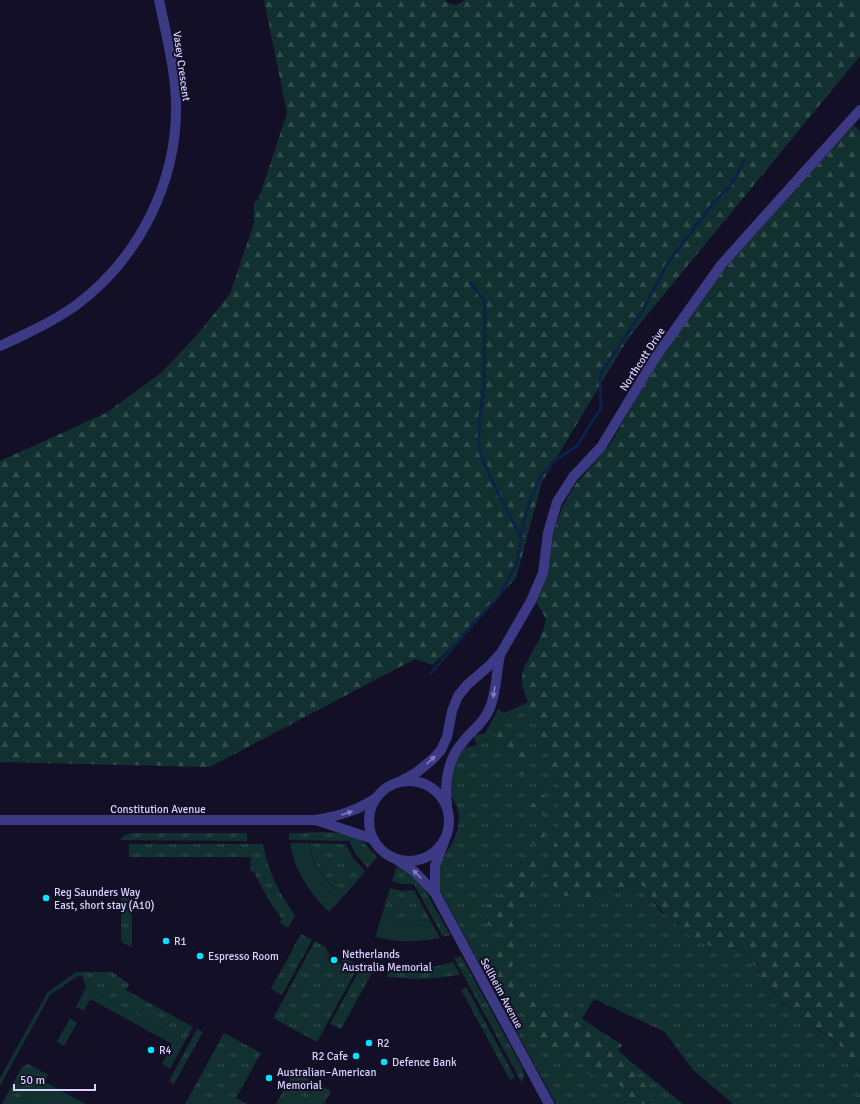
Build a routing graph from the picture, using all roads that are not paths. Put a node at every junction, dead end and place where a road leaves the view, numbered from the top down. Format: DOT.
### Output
graph roads {
  1 [pos="159,0"];
  2 [pos="860,110"];
  3 [pos="0,346"];
  4 [pos="501,653"];
  5 [pos="399,782"];
  6 [pos="376,798"];
  7 [pos="448,808"];
  8 [pos="0,820"];
  9 [pos="315,820"];
  10 [pos="373,839"];
  11 [pos="444,842"];
  12 [pos="396,859"];
  13 [pos="435,893"];
  14 [pos="549,1104"];
  1 -- 3 [label="street, Vasey Crescent"];
  2 -- 4 [label="street, Northcott Drive"];
  5 -- 4 [label="street, Northcott Drive, one-way"];
  4 -- 7 [label="street, Northcott Drive, one-way"];
  5 -- 6 [label="street"];
  5 -- 7 [label="street"];
  9 -- 6 [label="street, Constitution Avenue, one-way"];
  6 -- 10 [label="street"];
  7 -- 11 [label="street"];
  8 -- 9 [label="street, Constitution Avenue"];
  9 -- 10 [label="street, Constitution Avenue"];
  10 -- 12 [label="street"];
  11 -- 12 [label="street"];
  11 -- 13 [label="street, Sellheim Avenue"];
  13 -- 12 [label="street, Sellheim Avenue, one-way"];
  13 -- 14 [label="street, Sellheim Avenue"];
}
